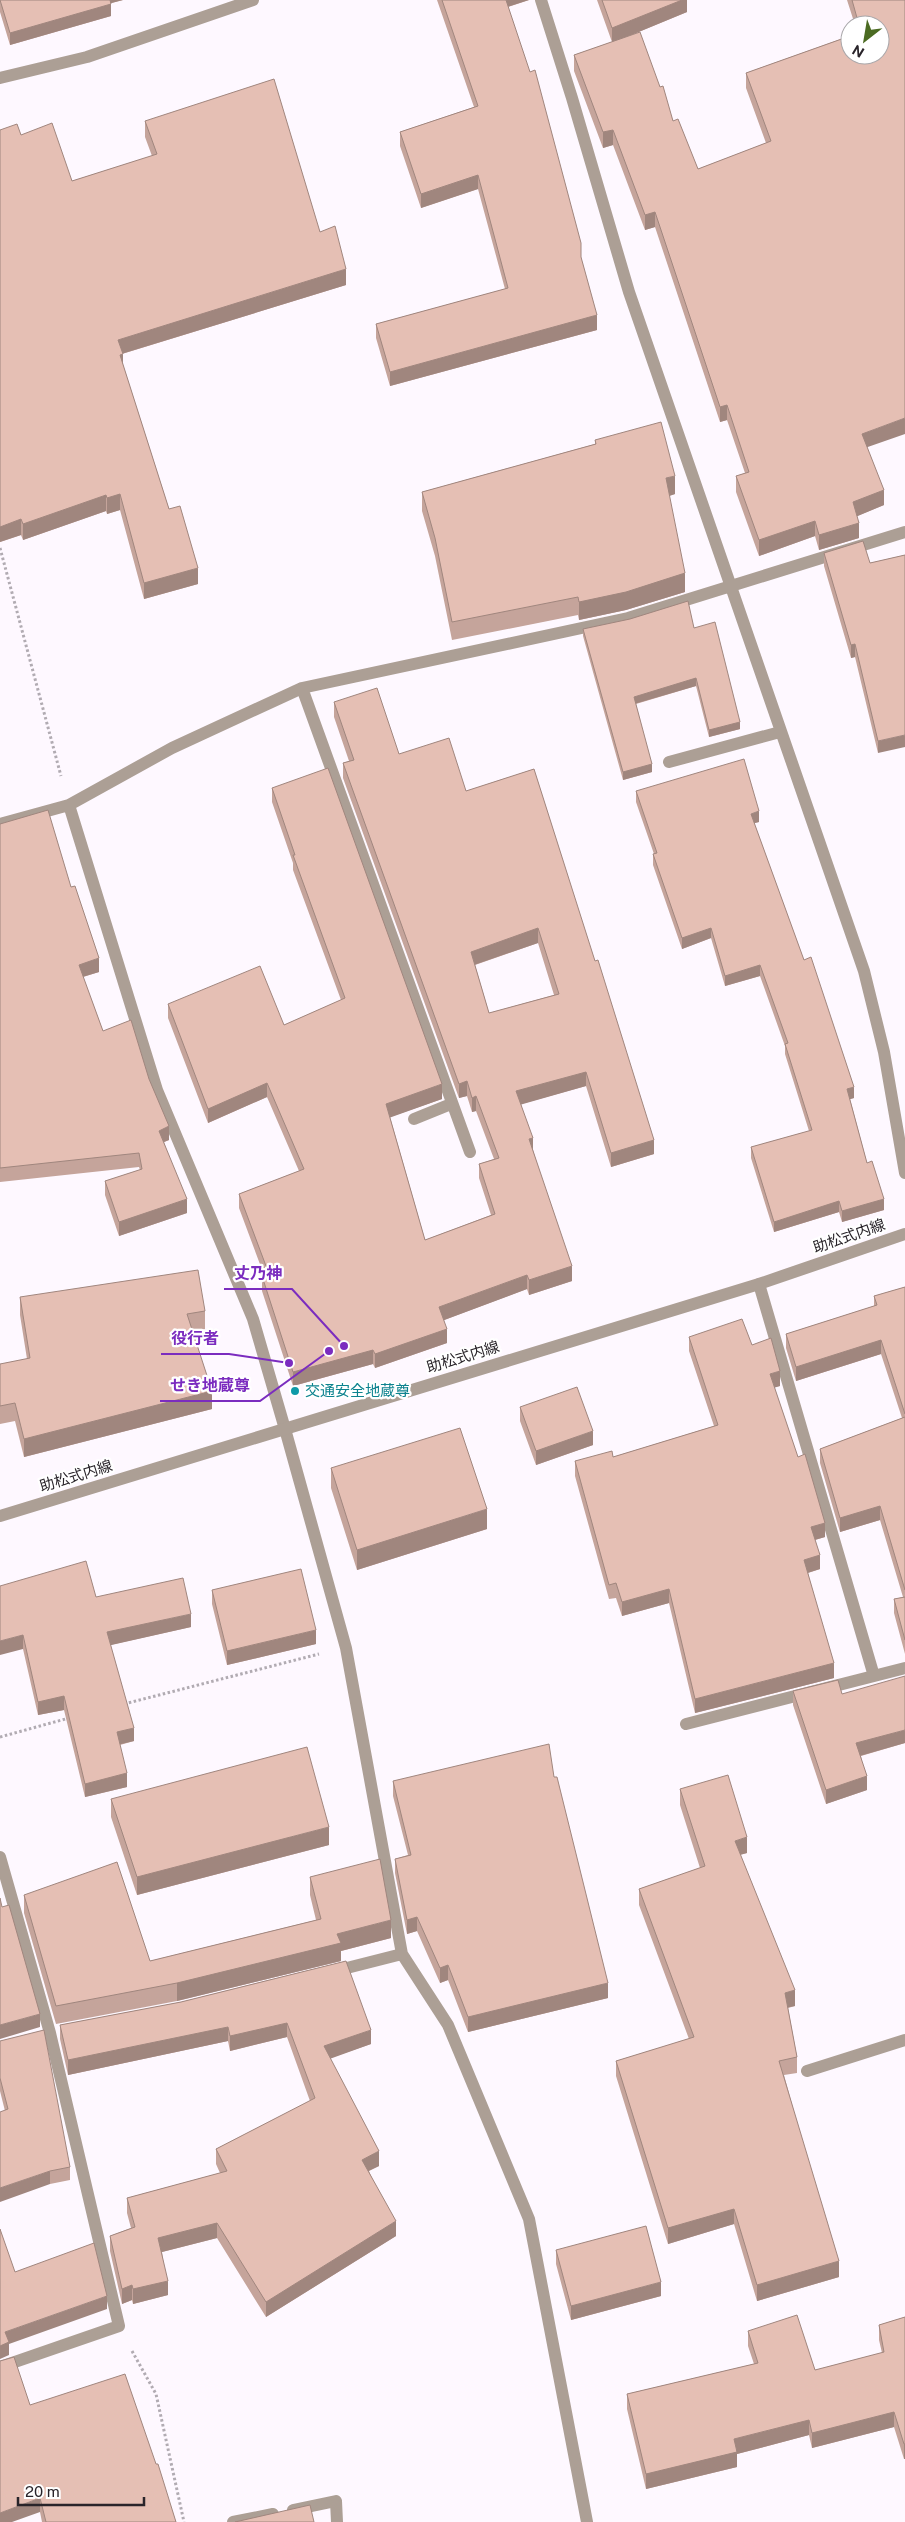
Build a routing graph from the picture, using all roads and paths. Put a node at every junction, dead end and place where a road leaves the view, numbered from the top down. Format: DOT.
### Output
graph roads {
  1 [pos="253,0"];
  2 [pos="541,0"];
  3 [pos="0,78"];
  4 [pos="905,532"];
  5 [pos="0,548"];
  6 [pos="730,587"];
  7 [pos="302,688"];
  8 [pos="780,732"];
  9 [pos="669,762"];
  10 [pos="69,805"];
  11 [pos="0,824"];
  12 [pos="451,1104"];
  13 [pos="414,1119"];
  14 [pos="470,1152"];
  15 [pos="905,1172"];
  16 [pos="905,1234"];
  17 [pos="759,1284"];
  18 [pos="285,1429"];
  19 [pos="0,1516"];
  20 [pos="346,1648"];
  21 [pos="905,1668"];
  22 [pos="874,1676"];
  23 [pos="122,1705"];
  24 [pos="75,1717"];
  25 [pos="686,1724"];
  26 [pos="0,1737"];
  27 [pos="0,1857"];
  28 [pos="402,1954"];
  29 [pos="315,1976"];
  30 [pos="905,2040"];
  31 [pos="807,2071"];
  32 [pos="119,2326"];
  33 [pos="0,2367"];
  34 [pos="184,2522"];
  35 [pos="233,2522"];
  36 [pos="337,2522"];
  37 [pos="587,2522"];
  1 -- 3 [label="street"];
  2 -- 6 [label="street"];
  4 -- 6 [label="street"];
  5 -- 10 [label="path"];
  6 -- 7 [label="street"];
  6 -- 8 [label="street"];
  7 -- 10 [label="street"];
  7 -- 12 [label="street"];
  8 -- 9 [label="street"];
  8 -- 15 [label="street"];
  10 -- 11 [label="street"];
  10 -- 18 [label="street"];
  12 -- 13 [label="street"];
  12 -- 14 [label="street"];
  16 -- 17 [label="street, 助松式内線"];
  17 -- 18 [label="street, 助松式内線"];
  17 -- 22 [label="street"];
  18 -- 19 [label="street, 助松式内線"];
  18 -- 20 [label="street"];
  20 -- 23 [label="path"];
  20 -- 28 [label="street"];
  21 -- 22 [label="street"];
  22 -- 25 [label="street"];
  24 -- 26 [label="path"];
  27 -- 32 [label="street"];
  28 -- 29 [label="street"];
  28 -- 37 [label="street"];
  30 -- 31 [label="street"];
  32 -- 33 [label="street"];
  32 -- 34 [label="path"];
  35 -- 36 [label="street"];
}
